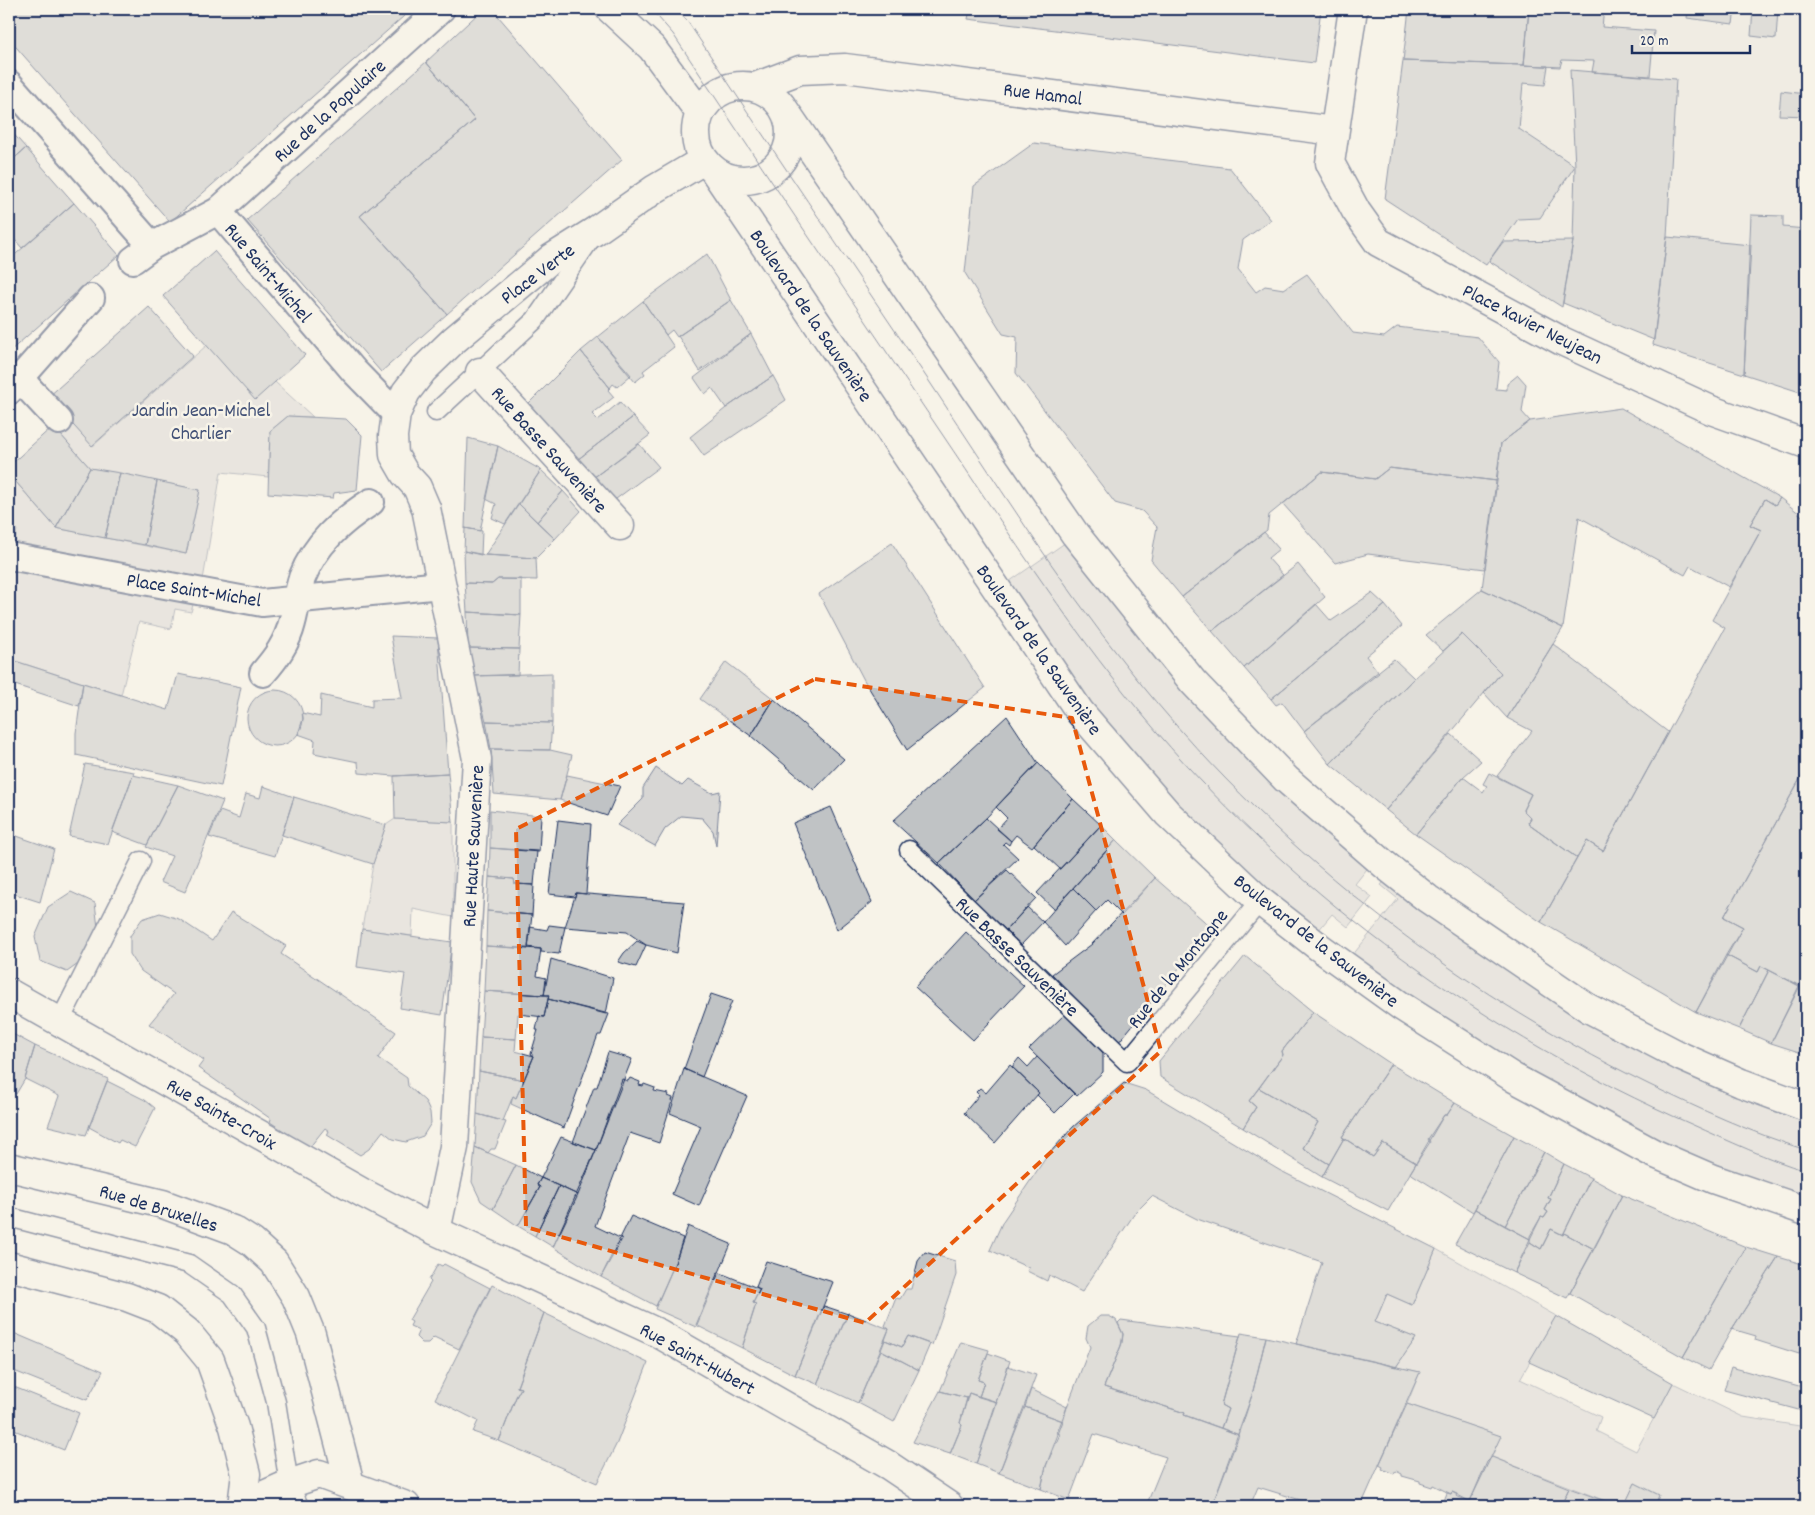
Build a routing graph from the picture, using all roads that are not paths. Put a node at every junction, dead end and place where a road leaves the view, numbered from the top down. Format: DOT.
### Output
graph roads {
  1 [pos="441,9"];
  2 [pos="610,9"];
  3 [pos="1353,9"];
  4 [pos="9,84"];
  5 [pos="755,87"];
  6 [pos="781,105"];
  7 [pos="700,113"];
  8 [pos="1334,131"];
  9 [pos="710,166"];
  10 [pos="218,211"];
  11 [pos="595,231"];
  12 [pos="91,298"];
  13 [pos="480,372"];
  14 [pos="14,385"];
  15 [pos="436,412"];
  16 [pos="396,414"];
  17 [pos="59,421"];
  18 [pos="1806,444"];
  19 [pos="371,502"];
  20 [pos="620,526"];
  21 [pos="9,556"];
  22 [pos="441,585"];
  23 [pos="296,600"];
  24 [pos="263,673"];
  25 [pos="909,850"];
  26 [pos="141,861"];
  27 [pos="1260,900"];
  28 [pos="9,993"];
  29 [pos="60,1020"];
  30 [pos="1127,1062"];
  31 [pos="1806,1107"];
  32 [pos="9,1167"];
  33 [pos="1806,1211"];
  34 [pos="9,1217"];
  35 [pos="436,1231"];
  36 [pos="9,1266"];
  37 [pos="350,1484"];
  38 [pos="294,1495"];
  39 [pos="242,1506"];
  40 [pos="406,1506"];
  41 [pos="949,1506"];
  1 -- 10 [label="street, Rue de la Populaire"];
  2 -- 7 [label="street"];
  3 -- 8 [label="street, Place Xavier Neujean"];
  4 -- 10 [label="street, Rue Saint-Michel"];
  5 -- 6 [label="street"];
  5 -- 7 [label="street"];
  5 -- 8 [label="street, Rue Hamal"];
  6 -- 9 [label="street"];
  6 -- 31 [label="street"];
  7 -- 9 [label="street"];
  8 -- 18 [label="street, Place Xavier Neujean"];
  9 -- 11 [label="street, Place Verte"];
  9 -- 27 [label="street, Boulevard de la Sauvenière"];
  10 -- 16 [label="street, Rue Saint-Michel"];
  11 -- 13 [label="lane"];
  11 -- 16 [label="street, Place Verte"];
  12 -- 14 [label="street"];
  13 -- 15 [label="lane"];
  13 -- 20 [label="street, Rue Basse Sauvenière"];
  14 -- 17 [label="street"];
  16 -- 22 [label="street, Rue Haute Sauvenière"];
  19 -- 23 [label="street"];
  21 -- 23 [label="street, Place Saint-Michel"];
  22 -- 23 [label="street, Place Saint-Michel"];
  22 -- 35 [label="street, Rue Haute Sauvenière"];
  23 -- 24 [label="street"];
  25 -- 30 [label="lane, Rue Basse Sauvenière"];
  26 -- 29 [label="lane"];
  27 -- 30 [label="lane, Rue de la Montagne"];
  27 -- 33 [label="street, Boulevard de la Sauvenière"];
  28 -- 29 [label="street, Rue Sainte-Croix"];
  29 -- 35 [label="street, Rue Sainte-Croix"];
  32 -- 37 [label="street, Rue de Bruxelles"];
  34 -- 38 [label="lane"];
  35 -- 41 [label="street, Rue Saint-Hubert"];
  36 -- 39 [label="street"];
  37 -- 38 [label="street"];
  37 -- 40 [label="street"];
  38 -- 39 [label="street"];
}
